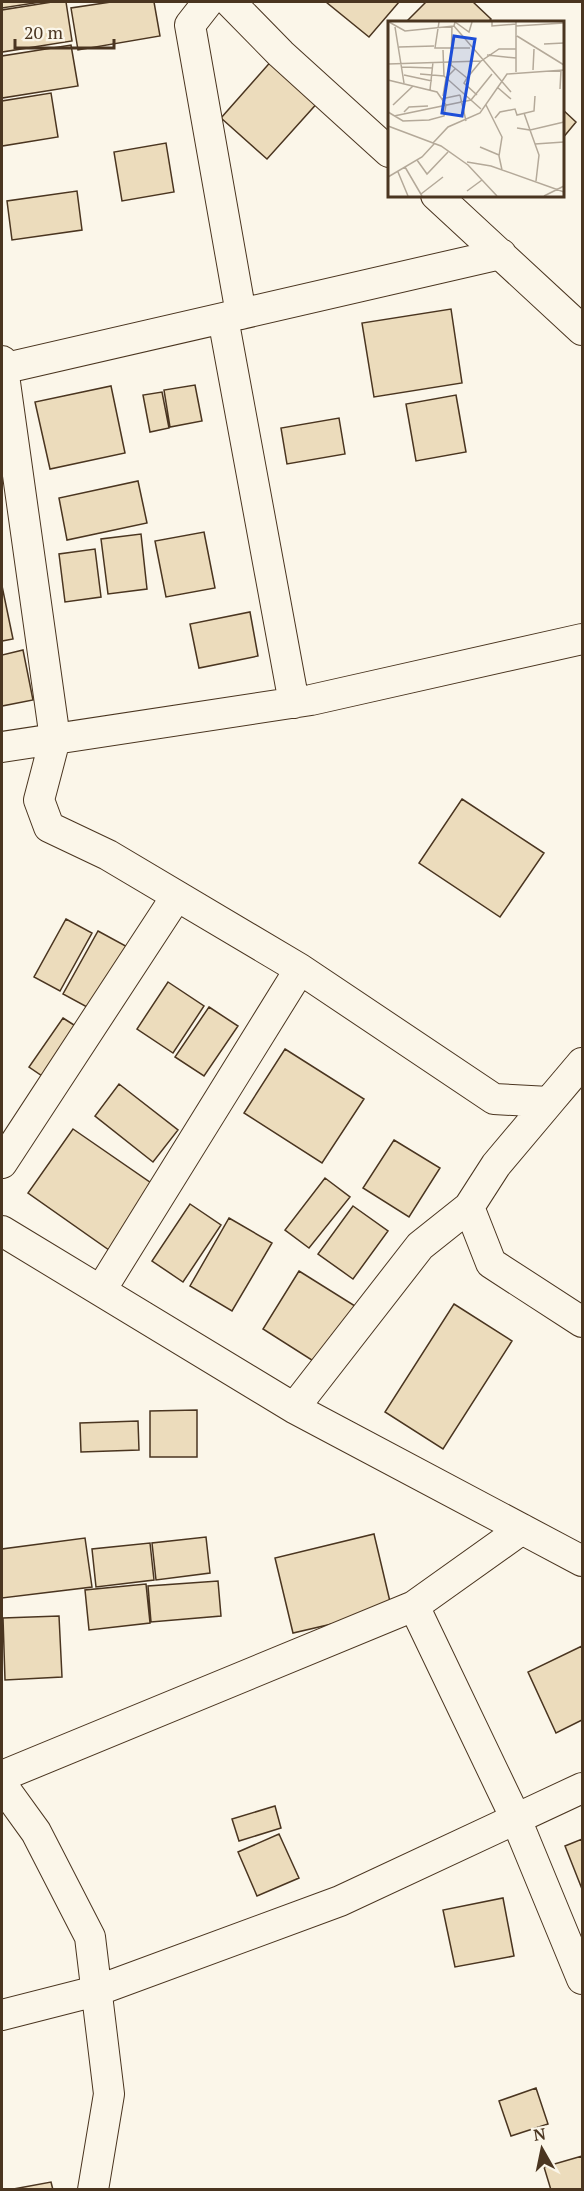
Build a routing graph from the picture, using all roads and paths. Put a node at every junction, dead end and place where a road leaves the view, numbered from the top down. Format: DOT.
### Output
graph roads {
  1 [pos="208,2"];
  2 [pos="230,2"];
  3 [pos="388,151"];
  4 [pos="437,196"];
  5 [pos="501,254"];
  6 [pos="232,316"];
  7 [pos="582,330"];
  8 [pos="2,366"];
  9 [pos="582,639"];
  10 [pos="294,703"];
  11 [pos="56,739"];
  12 [pos="2,747"];
  13 [pos="176,897"];
  14 [pos="300,969"];
  15 [pos="582,1063"];
  16 [pos="549,1102"];
  17 [pos="2,1163"];
  18 [pos="469,1207"];
  19 [pos="2,1231"];
  20 [pos="100,1290"];
  21 [pos="582,1322"];
  22 [pos="294,1408"];
  23 [pos="522,1529"];
  24 [pos="582,1561"];
  25 [pos="414,1606"];
  26 [pos="2,1776"];
  27 [pos="2,1785"];
  28 [pos="582,1788"];
  29 [pos="516,1819"];
  30 [pos="582,1979"];
  31 [pos="96,1991"];
  32 [pos="2,2015"];
  33 [pos="93,2190"];
  1 -- 6 [label="street"];
  2 -- 3 [label="street"];
  4 -- 5 [label="street"];
  5 -- 6 [label="street"];
  5 -- 7 [label="street"];
  6 -- 8 [label="street"];
  6 -- 10 [label="street"];
  8 -- 11 [label="street"];
  9 -- 10 [label="street"];
  10 -- 11 [label="street"];
  11 -- 12 [label="street"];
  11 -- 13 [label="street"];
  13 -- 14 [label="street"];
  13 -- 17 [label="street"];
  14 -- 16 [label="street"];
  14 -- 20 [label="street"];
  15 -- 16 [label="street"];
  16 -- 18 [label="street"];
  18 -- 21 [label="street"];
  18 -- 22 [label="street"];
  19 -- 20 [label="street"];
  20 -- 22 [label="street"];
  22 -- 23 [label="street"];
  23 -- 24 [label="street"];
  23 -- 25 [label="street"];
  25 -- 26 [label="street"];
  25 -- 29 [label="street"];
  27 -- 31 [label="street"];
  28 -- 29 [label="street"];
  29 -- 30 [label="street"];
  29 -- 31 [label="street"];
  31 -- 32 [label="street"];
  31 -- 33 [label="street"];
}
